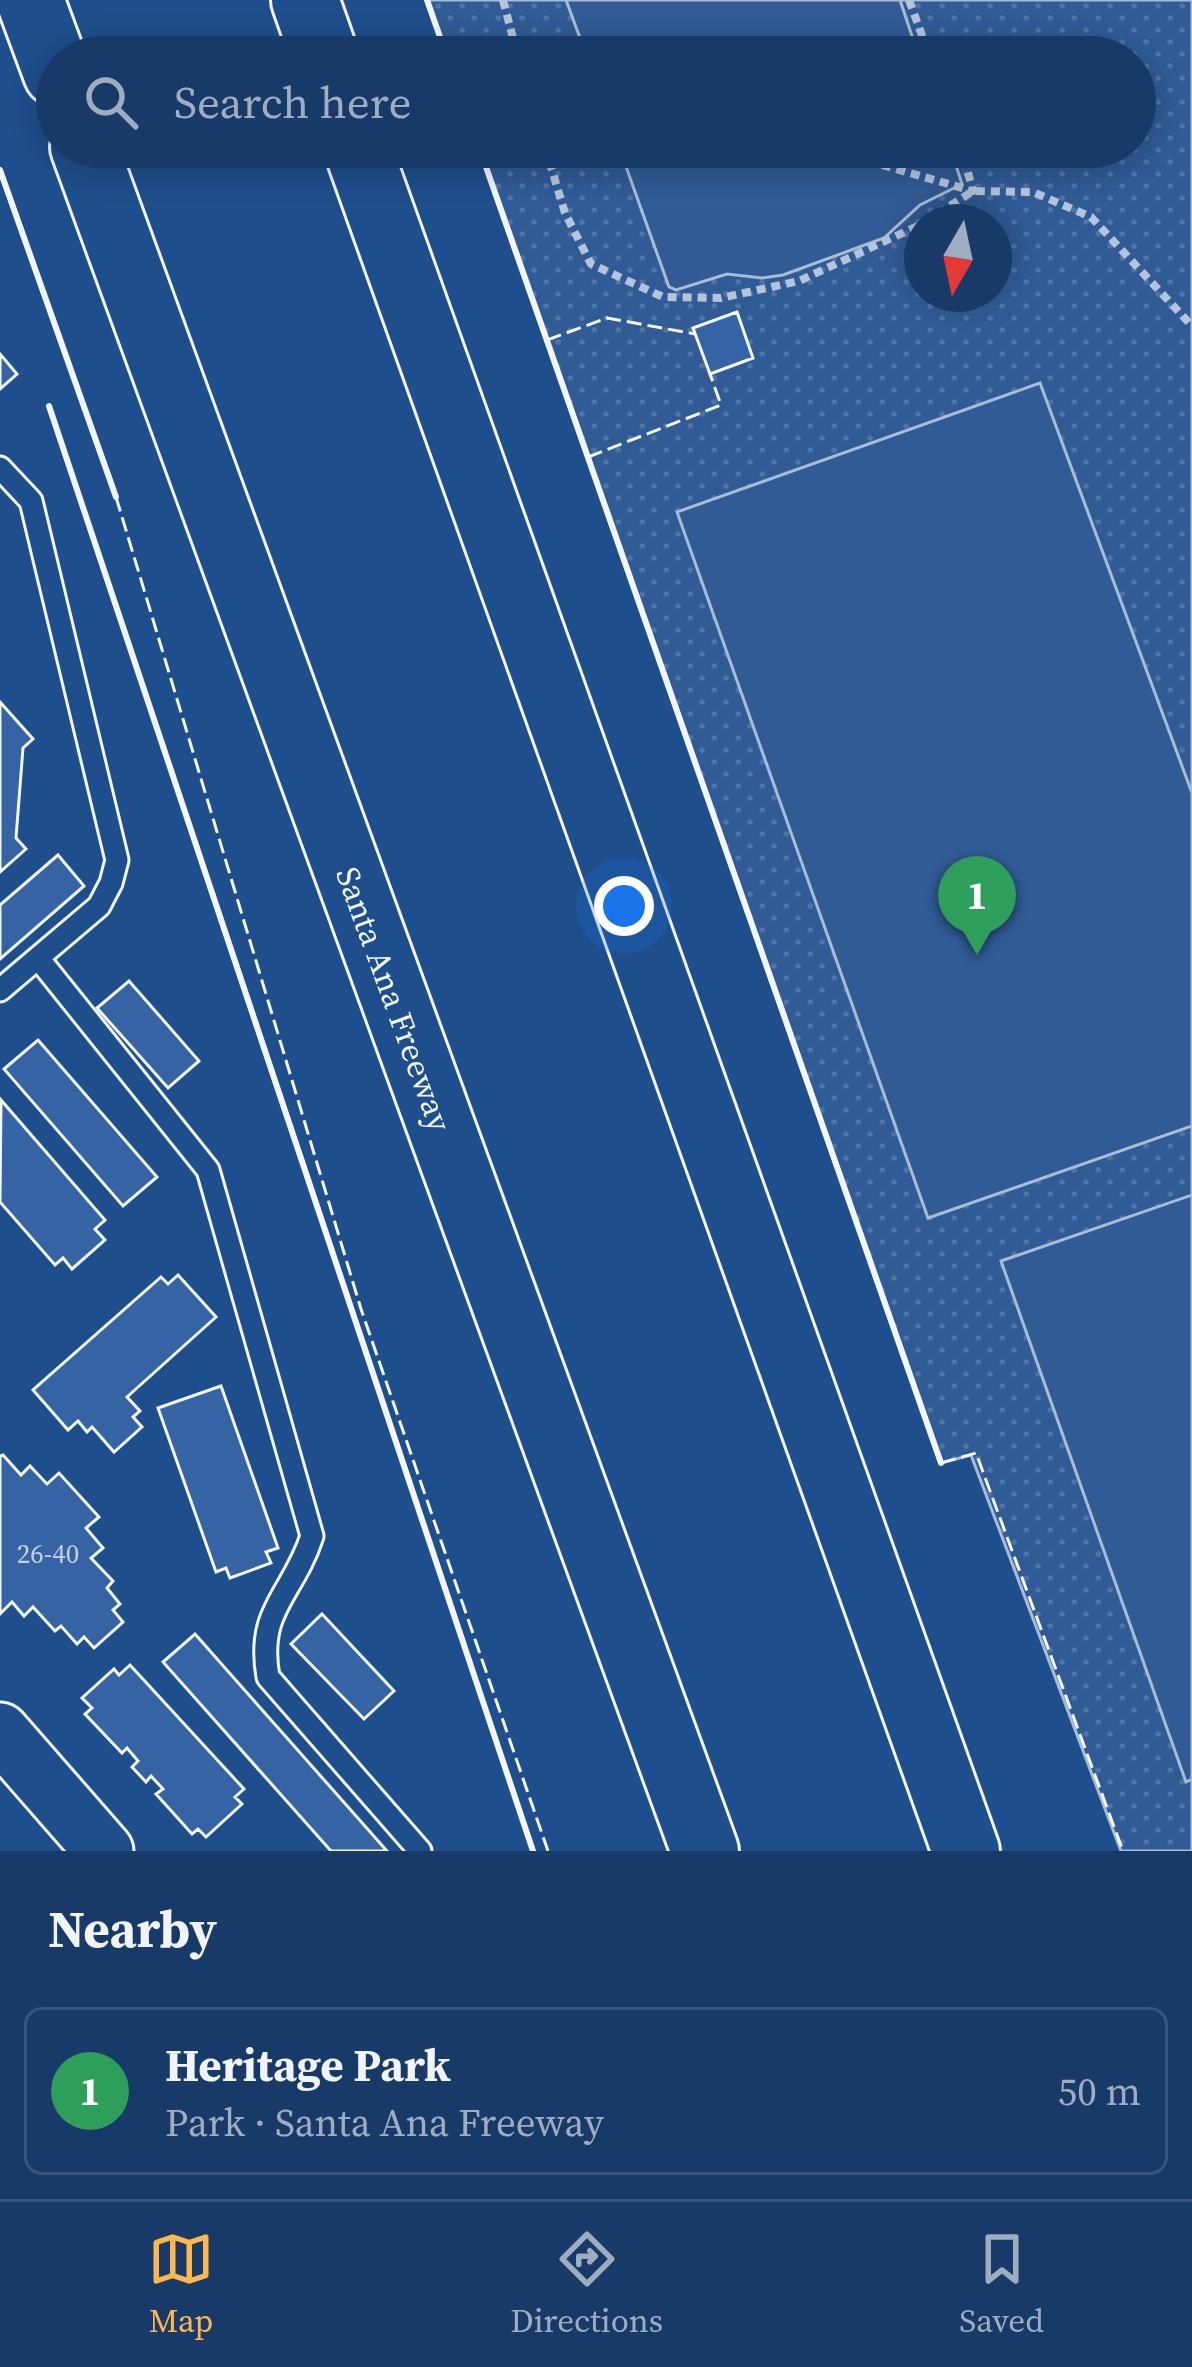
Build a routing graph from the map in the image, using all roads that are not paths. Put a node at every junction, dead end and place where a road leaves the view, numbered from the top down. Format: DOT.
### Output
graph roads {
  1 [pos="30,0"];
  2 [pos="305,0"];
  3 [pos="43,36"];
  4 [pos="318,36"];
  5 [pos="92,168"];
  6 [pos="365,168"];
  7 [pos="0,467"];
  8 [pos="38,958"];
  9 [pos="0,990"];
  10 [pos="0,1732"];
  11 [pos="104,1851"];
  12 [pos="420,1851"];
  13 [pos="704,1851"];
  14 [pos="966,1851"];
  1 -- 3 [label="highway"];
  2 -- 4 [label="highway"];
  5 -- 13 [label="highway, Santa Ana Freeway"];
  6 -- 14 [label="highway"];
  7 -- 8 [label="lane"];
  8 -- 9 [label="lane"];
  8 -- 12 [label="lane"];
  10 -- 11 [label="street"];
}
